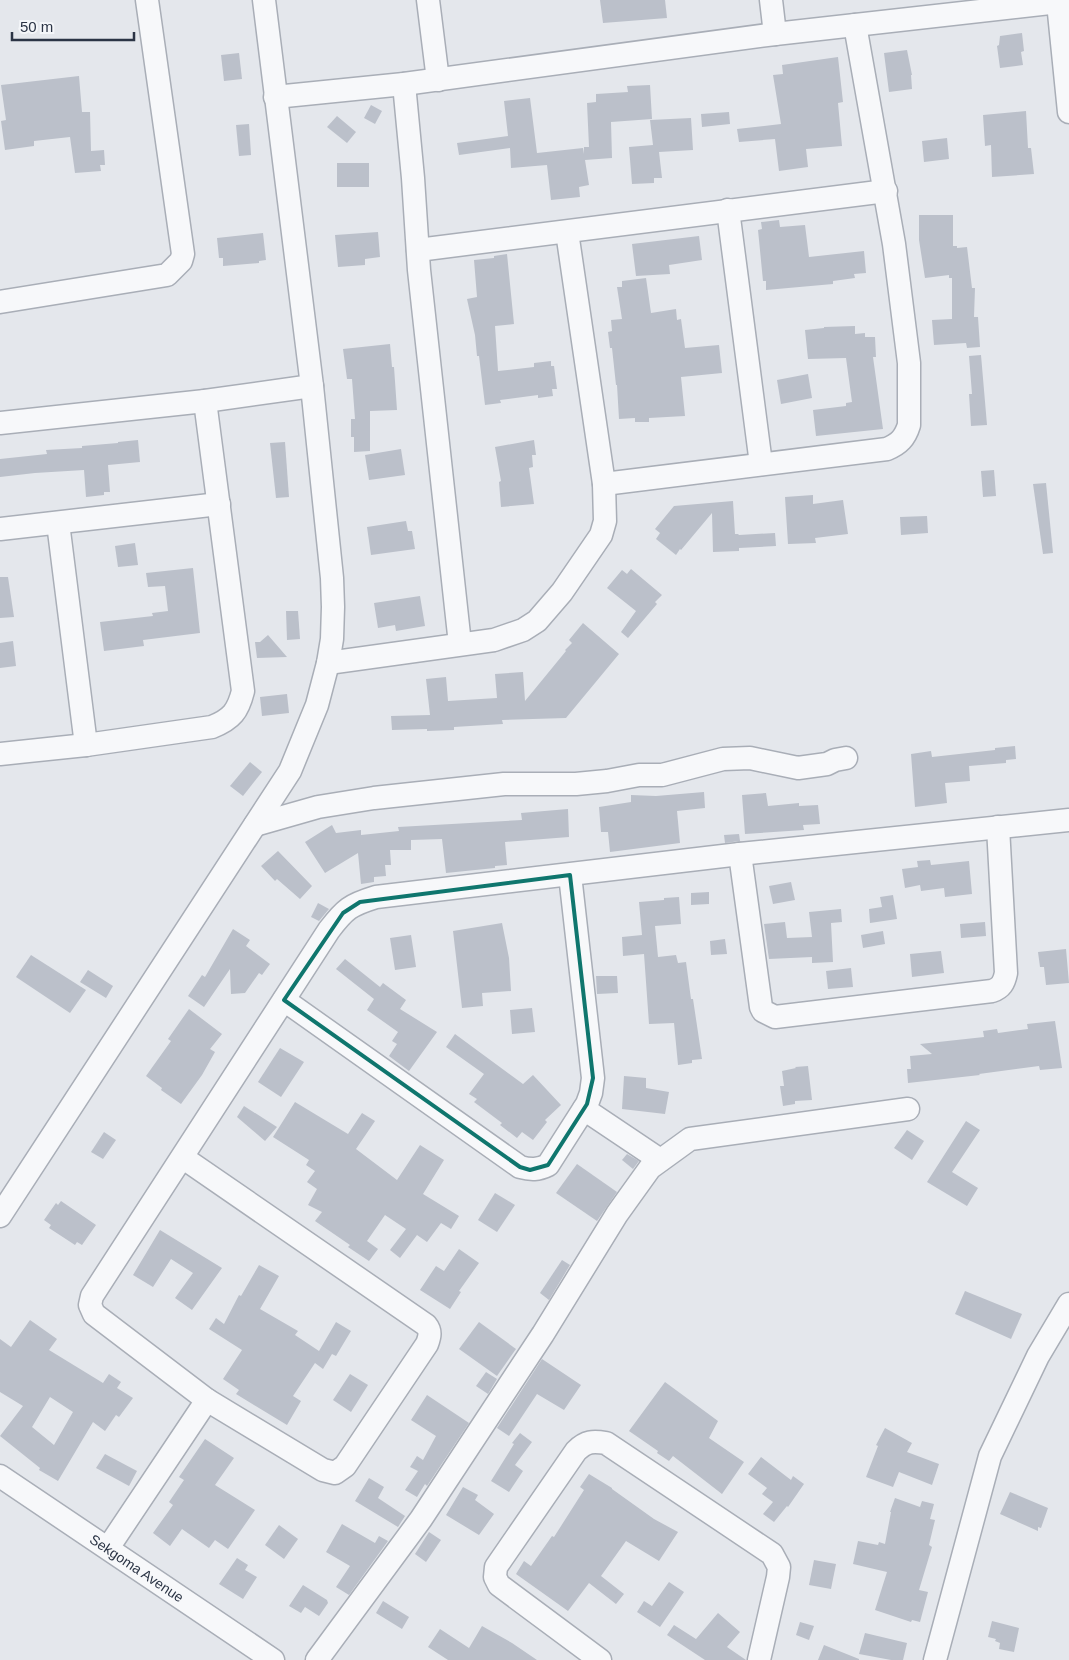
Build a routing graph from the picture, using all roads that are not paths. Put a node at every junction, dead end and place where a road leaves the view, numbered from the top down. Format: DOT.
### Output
graph roads {
  1 [pos="147,0"];
  2 [pos="264,0"];
  3 [pos="428,0"];
  4 [pos="771,0"];
  5 [pos="1064,2"];
  6 [pos="1003,4"];
  7 [pos="855,25"];
  8 [pos="775,34"];
  9 [pos="438,80"];
  10 [pos="404,84"];
  11 [pos="275,97"];
  12 [pos="1069,112"];
  13 [pos="886,192"];
  14 [pos="728,210"];
  15 [pos="567,232"];
  16 [pos="418,250"];
  17 [pos="0,302"];
  18 [pos="312,386"];
  19 [pos="205,401"];
  20 [pos="1,417"];
  21 [pos="761,464"];
  22 [pos="604,484"];
  23 [pos="219,504"];
  24 [pos="58,523"];
  25 [pos="0,529"];
  26 [pos="460,644"];
  27 [pos="328,663"];
  28 [pos="86,745"];
  29 [pos="0,754"];
  30 [pos="846,758"];
  31 [pos="1069,820"];
  32 [pos="255,825"];
  33 [pos="998,827"];
  34 [pos="740,854"];
  35 [pos="570,875"];
  36 [pos="284,1000"];
  37 [pos="584,1109"];
  38 [pos="908,1109"];
  39 [pos="182,1157"];
  40 [pos="660,1160"];
  41 [pos="0,1216"];
  42 [pos="1069,1304"];
  43 [pos="207,1400"];
  44 [pos="0,1476"];
  45 [pos="108,1548"];
  46 [pos="274,1660"];
  47 [pos="317,1660"];
  48 [pos="600,1660"];
  49 [pos="759,1660"];
  50 [pos="935,1660"];
  1 -- 17 [label="street"];
  2 -- 11 [label="street"];
  3 -- 9 [label="street"];
  4 -- 8 [label="street"];
  5 -- 6 [label="street"];
  5 -- 12 [label="street"];
  6 -- 7 [label="street"];
  7 -- 8 [label="street"];
  7 -- 13 [label="street"];
  8 -- 9 [label="street"];
  9 -- 10 [label="street"];
  10 -- 11 [label="street"];
  10 -- 16 [label="street"];
  11 -- 18 [label="street"];
  13 -- 14 [label="street"];
  13 -- 21 [label="street"];
  14 -- 15 [label="street"];
  14 -- 21 [label="street"];
  15 -- 16 [label="street"];
  15 -- 22 [label="street"];
  16 -- 26 [label="street"];
  18 -- 19 [label="street"];
  18 -- 27 [label="street"];
  19 -- 20 [label="street"];
  19 -- 23 [label="street"];
  21 -- 22 [label="street"];
  22 -- 26 [label="street"];
  23 -- 24 [label="street"];
  23 -- 28 [label="street"];
  24 -- 25 [label="street"];
  24 -- 28 [label="street"];
  26 -- 27 [label="street"];
  27 -- 32 [label="street"];
  28 -- 29 [label="street"];
  30 -- 32 [label="street"];
  31 -- 33 [label="street"];
  32 -- 41 [label="street"];
  33 -- 34 [label="street"];
  33 -- 34 [label="street"];
  34 -- 35 [label="street"];
  35 -- 36 [label="street"];
  35 -- 37 [label="street"];
  36 -- 37 [label="street"];
  36 -- 39 [label="street"];
  37 -- 40 [label="street"];
  38 -- 40 [label="street"];
  39 -- 43 [label="street"];
  39 -- 43 [label="street"];
  40 -- 47 [label="street"];
  42 -- 50 [label="street"];
  43 -- 45 [label="street"];
  44 -- 45 [label="street, Sekgoma Avenue"];
  45 -- 46 [label="street, Sekgoma Avenue"];
  48 -- 49 [label="street"];
}
